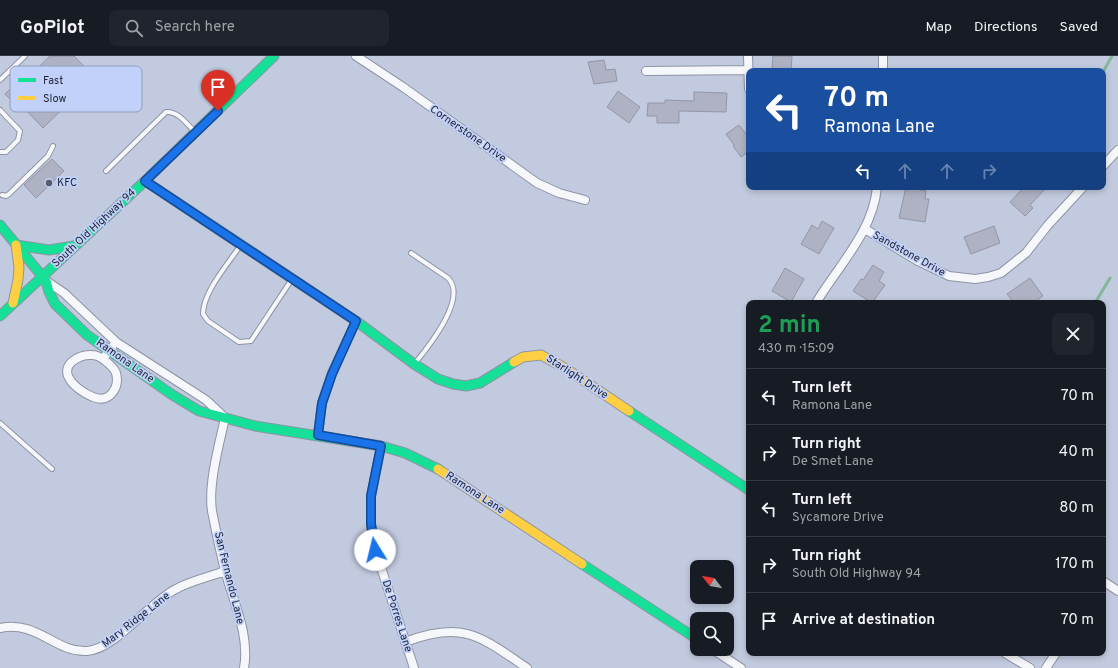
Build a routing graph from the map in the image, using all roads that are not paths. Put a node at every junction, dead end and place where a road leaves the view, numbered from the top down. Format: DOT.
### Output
graph roads {
  1 [pos="25,56"];
  2 [pos="274,56"];
  3 [pos="356,56"];
  4 [pos="748,56"];
  5 [pos="883,56"];
  6 [pos="15,66"];
  7 [pos="749,68"];
  8 [pos="883,68"];
  9 [pos="10,70"];
  10 [pos="746,70"];
  11 [pos="646,72"];
  12 [pos="0,80"];
  13 [pos="0,110"];
  14 [pos="195,132"];
  15 [pos="53,146"];
  16 [pos="1118,150"];
  17 [pos="0,152"];
  18 [pos="1106,163"];
  19 [pos="106,171"];
  20 [pos="145,181"];
  21 [pos="876,190"];
  22 [pos="1080,190"];
  23 [pos="2,195"];
  24 [pos="585,200"];
  25 [pos="0,225"];
  26 [pos="865,230"];
  27 [pos="16,245"];
  28 [pos="241,245"];
  29 [pos="74,246"];
  30 [pos="411,253"];
  31 [pos="44,278"];
  32 [pos="292,279"];
  33 [pos="818,300"];
  34 [pos="13,303"];
  35 [pos="0,316"];
  36 [pos="356,321"];
  37 [pos="116,342"];
  38 [pos="109,351"];
  39 [pos="103,359"];
  40 [pos="414,364"];
  41 [pos="179,383"];
  42 [pos="172,394"];
  43 [pos="225,418"];
  44 [pos="0,424"];
  45 [pos="318,435"];
  46 [pos="381,446"];
  47 [pos="52,469"];
  48 [pos="746,488"];
  49 [pos="225,571"];
  50 [pos="1106,583"];
  51 [pos="1118,591"];
  52 [pos="0,628"];
  53 [pos="690,634"];
  54 [pos="405,642"];
  55 [pos="723,656"];
  56 [pos="1010,656"];
  57 [pos="1054,656"];
  58 [pos="244,668"];
  59 [pos="414,668"];
  60 [pos="527,668"];
  61 [pos="741,668"];
  62 [pos="1030,668"];
  63 [pos="1046,668"];
  1 -- 6 [label="lane"];
  2 -- 14 [label="street, South Old Highway 94"];
  3 -- 24 [label="street, Cornerstone Drive"];
  4 -- 7 [label="street"];
  5 -- 8 [label="street"];
  9 -- 12 [label="lane"];
  10 -- 11 [label="street"];
  13 -- 17 [label="lane"];
  14 -- 19 [label="lane"];
  14 -- 20 [label="street, South Old Highway 94"];
  15 -- 23 [label="lane"];
  16 -- 18 [label="street"];
  20 -- 28 [label="street, Starlight Drive"];
  20 -- 29 [label="street, South Old Highway 94"];
  21 -- 26 [label="street"];
  22 -- 26 [label="street, Sandstone Drive"];
  25 -- 27 [label="street"];
  26 -- 33 [label="street"];
  27 -- 29 [label="street"];
  27 -- 31 [label="street"];
  27 -- 34 [label="street"];
  28 -- 32 [label="street, Starlight Drive"];
  28 -- 32 [label="lane"];
  29 -- 31 [label="street, South Old Highway 94"];
  30 -- 40 [label="lane"];
  31 -- 34 [label="street, South Old Highway 94"];
  31 -- 37 [label="street, Ramona Lane"];
  31 -- 38 [label="street, Ramona Lane"];
  32 -- 36 [label="street, Starlight Drive"];
  34 -- 35 [label="street, South Old Highway 94"];
  36 -- 40 [label="street, Starlight Drive"];
  36 -- 45 [label="street"];
  37 -- 38 [label="street"];
  37 -- 41 [label="street, Ramona Lane"];
  38 -- 39 [label="street"];
  38 -- 42 [label="street, Ramona Lane"];
  39 -- 39 [label="street"];
  40 -- 48 [label="street, Starlight Drive"];
  41 -- 42 [label="street"];
  41 -- 43 [label="street, Ramona Lane"];
  42 -- 43 [label="street, Ramona Lane"];
  43 -- 45 [label="street, Ramona Lane"];
  43 -- 49 [label="street, San Fernando Lane"];
  44 -- 47 [label="lane"];
  45 -- 46 [label="street, Ramona Lane"];
  46 -- 53 [label="street, Ramona Lane"];
  46 -- 54 [label="street, De Porres Lane"];
  49 -- 52 [label="street, Mary Ridge Lane"];
  49 -- 58 [label="street, San Fernando Lane"];
  50 -- 51 [label="street"];
  54 -- 59 [label="street, De Porres Lane"];
  54 -- 60 [label="street"];
  55 -- 61 [label="street"];
  56 -- 62 [label="street"];
  57 -- 63 [label="street"];
}
